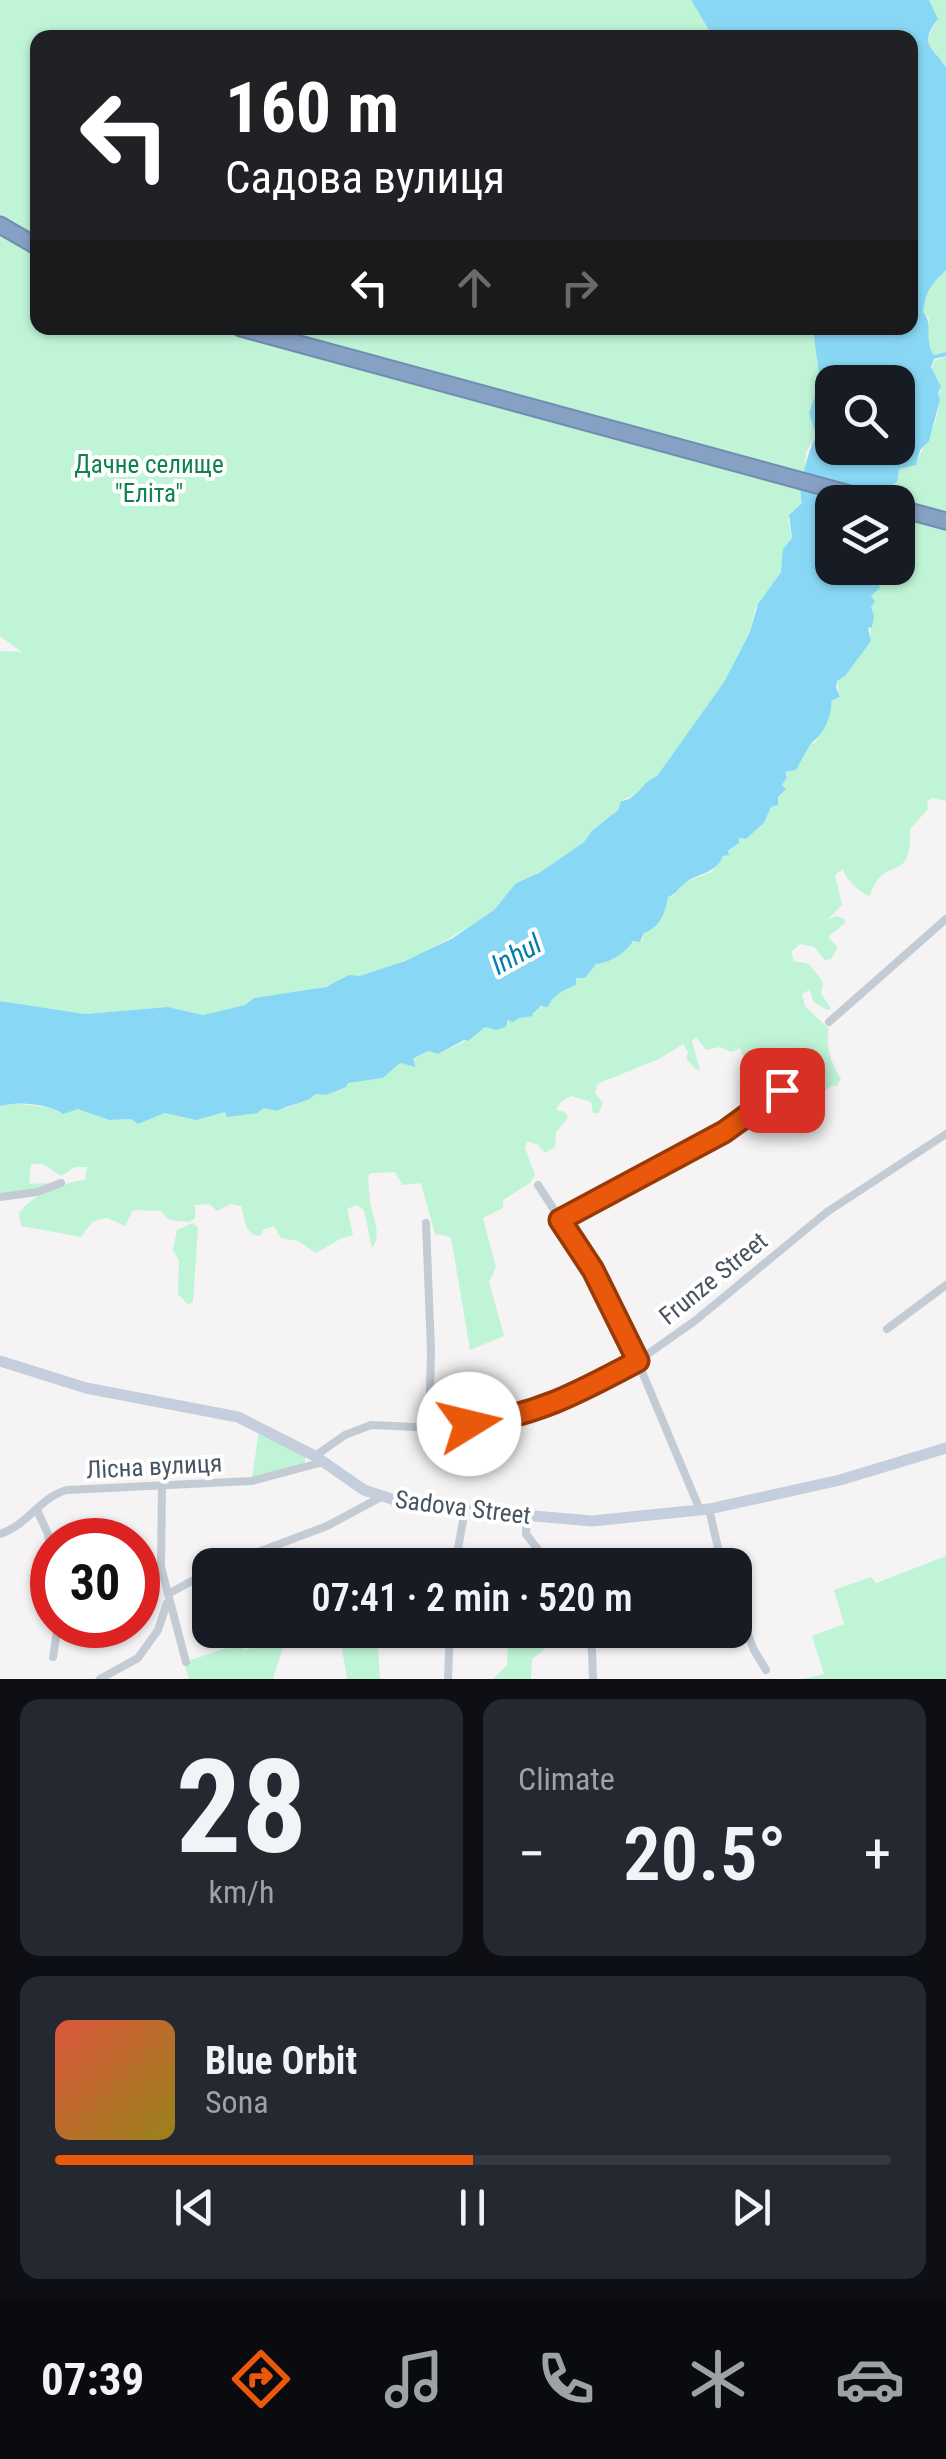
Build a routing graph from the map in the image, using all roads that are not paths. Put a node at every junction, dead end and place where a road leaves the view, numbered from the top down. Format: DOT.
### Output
graph roads {
  1 [pos="0,225"];
  2 [pos="30,243"];
  3 [pos="268,335"];
  4 [pos="817,485"];
  5 [pos="915,513"];
  6 [pos="940,520"];
  7 [pos="946,919"];
  8 [pos="829,1022"];
  9 [pos="782,1090"];
  10 [pos="946,1134"];
  11 [pos="62,1183"];
  12 [pos="538,1185"];
  13 [pos="0,1197"];
  14 [pos="560,1220"];
  15 [pos="426,1223"];
  16 [pos="946,1285"];
  17 [pos="887,1329"];
  18 [pos="0,1361"];
  19 [pos="638,1361"];
  20 [pos="429,1428"];
  21 [pos="946,1448"];
  22 [pos="319,1459"];
  23 [pos="162,1485"];
  24 [pos="382,1497"];
  25 [pos="37,1510"];
  26 [pos="465,1510"];
  27 [pos="704,1510"];
  28 [pos="526,1515"];
  29 [pos="41,1518"];
  30 [pos="0,1534"];
  31 [pos="268,1548"];
  32 [pos="458,1548"];
  33 [pos="537,1548"];
  34 [pos="716,1548"];
  35 [pos="192,1581"];
  36 [pos="168,1594"];
  37 [pos="752,1645"];
  38 [pos="54,1648"];
  39 [pos="449,1648"];
  40 [pos="591,1648"];
  41 [pos="53,1657"];
  42 [pos="186,1662"];
  43 [pos="766,1670"];
  44 [pos="100,1679"];
  45 [pos="448,1679"];
  46 [pos="593,1679"];
  1 -- 2 [label="highway"];
  3 -- 4 [label="highway"];
  5 -- 6 [label="highway"];
  7 -- 8 [label="street"];
  9 -- 14 [label="street"];
  10 -- 19 [label="street, Frunze Street"];
  11 -- 13 [label="street"];
  12 -- 14 [label="street"];
  14 -- 19 [label="street"];
  15 -- 20 [label="street"];
  16 -- 17 [label="street"];
  18 -- 22 [label="street, Sadova Street"];
  19 -- 20 [label="street, Frunze Street"];
  19 -- 27 [label="street"];
  20 -- 22 [label="street, Frunze Street"];
  21 -- 27 [label="street, Sadova Street"];
  22 -- 23 [label="street, Лісна вулиця"];
  22 -- 24 [label="street, Sadova Street"];
  23 -- 25 [label="street, Лісна вулиця"];
  23 -- 36 [label="street"];
  24 -- 26 [label="street, Sadova Street"];
  24 -- 31 [label="street"];
  25 -- 29 [label="street"];
  25 -- 30 [label="street, Лісна вулиця"];
  26 -- 28 [label="street, Sadova Street"];
  26 -- 32 [label="street"];
  27 -- 28 [label="street, Sadova Street"];
  27 -- 34 [label="street"];
  28 -- 33 [label="street"];
  35 -- 36 [label="street"];
  36 -- 42 [label="street"];
  36 -- 44 [label="street"];
  37 -- 43 [label="street"];
  38 -- 41 [label="street"];
  39 -- 45 [label="street"];
  40 -- 46 [label="street"];
}
